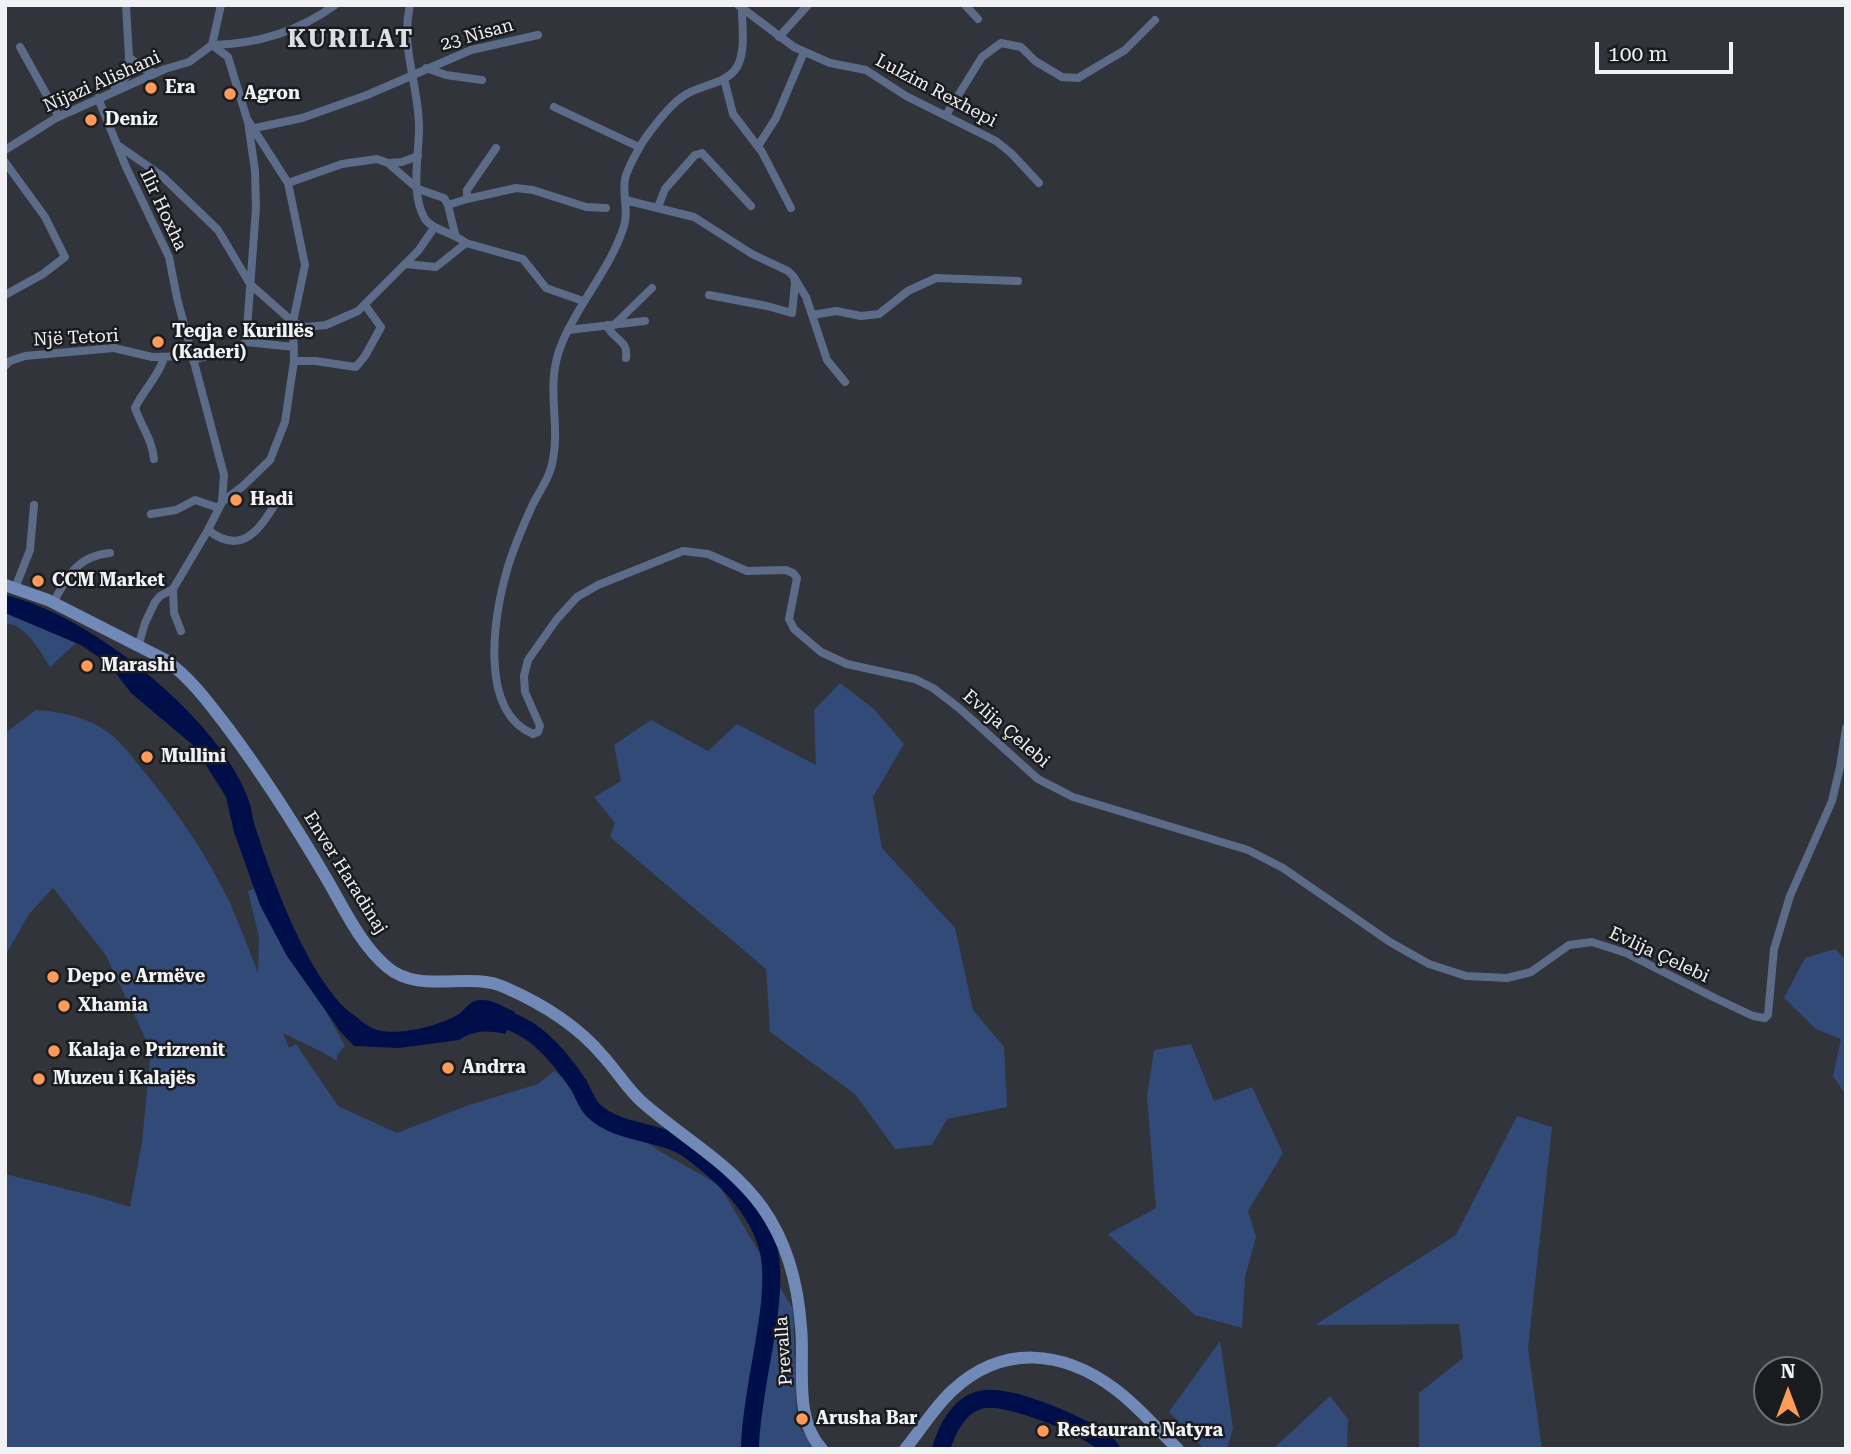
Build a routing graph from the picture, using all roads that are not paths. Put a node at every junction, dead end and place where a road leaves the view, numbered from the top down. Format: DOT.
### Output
graph roads {
  1 [pos="126,5"];
  2 [pos="221,5"];
  3 [pos="335,5"];
  4 [pos="410,5"];
  5 [pos="808,5"];
  6 [pos="965,5"];
  7 [pos="740,7"];
  8 [pos="978,19"];
  9 [pos="1155,20"];
  10 [pos="538,35"];
  11 [pos="779,37"];
  12 [pos="212,44"];
  13 [pos="20,47"];
  14 [pos="804,52"];
  15 [pos="129,57"];
  16 [pos="426,68"];
  17 [pos="155,73"];
  18 [pos="412,76"];
  19 [pos="724,79"];
  20 [pos="482,80"];
  21 [pos="111,92"];
  22 [pos="98,98"];
  23 [pos="554,107"];
  24 [pos="946,115"];
  25 [pos="59,117"];
  26 [pos="247,119"];
  27 [pos="254,128"];
  28 [pos="119,146"];
  29 [pos="758,146"];
  30 [pos="639,147"];
  31 [pos="496,148"];
  32 [pos="5,150"];
  33 [pos="418,156"];
  34 [pos="5,162"];
  35 [pos="388,163"];
  36 [pos="288,183"];
  37 [pos="1039,183"];
  38 [pos="418,189"];
  39 [pos="467,199"];
  40 [pos="625,200"];
  41 [pos="448,205"];
  42 [pos="751,206"];
  43 [pos="658,207"];
  44 [pos="606,208"];
  45 [pos="790,208"];
  46 [pos="434,228"];
  47 [pos="455,234"];
  48 [pos="466,243"];
  49 [pos="402,267"];
  50 [pos="794,276"];
  51 [pos="1018,281"];
  52 [pos="250,284"];
  53 [pos="652,288"];
  54 [pos="5,295"];
  55 [pos="709,295"];
  56 [pos="583,301"];
  57 [pos="365,305"];
  58 [pos="812,315"];
  59 [pos="645,321"];
  60 [pos="293,322"];
  61 [pos="610,325"];
  62 [pos="568,330"];
  63 [pos="246,342"];
  64 [pos="294,347"];
  65 [pos="160,358"];
  66 [pos="192,358"];
  67 [pos="626,358"];
  68 [pos="293,361"];
  69 [pos="5,366"];
  70 [pos="845,382"];
  71 [pos="155,458"];
  72 [pos="277,501"];
  73 [pos="34,505"];
  74 [pos="220,505"];
  75 [pos="151,514"];
  76 [pos="208,530"];
  77 [pos="110,553"];
  78 [pos="10,587"];
  79 [pos="173,589"];
  80 [pos="53,603"];
  81 [pos="181,631"];
  82 [pos="138,647"];
  83 [pos="1846,727"];
  84 [pos="786,1248"];
  85 [pos="822,1449"];
  86 [pos="905,1449"];
  87 [pos="1178,1449"];
  1 -- 15 [label="street"];
  2 -- 12 [label="street"];
  3 -- 12 [label="street"];
  4 -- 18 [label="street"];
  5 -- 11 [label="street"];
  6 -- 8 [label="street"];
  7 -- 11 [label="street, Lulzim Rexhepi"];
  7 -- 19 [label="street"];
  9 -- 24 [label="street"];
  10 -- 16 [label="street, 23 Nisan"];
  11 -- 14 [label="street, Lulzim Rexhepi"];
  12 -- 17 [label="street, Nijazi Alishani"];
  12 -- 26 [label="street"];
  13 -- 25 [label="street"];
  14 -- 24 [label="street, Lulzim Rexhepi"];
  14 -- 29 [label="street"];
  15 -- 17 [label="street"];
  15 -- 21 [label="street"];
  16 -- 18 [label="street, 23 Nisan"];
  16 -- 20 [label="street, 23 Nisan"];
  17 -- 21 [label="street, Nijazi Alishani"];
  18 -- 27 [label="street, 23 Nisan"];
  18 -- 33 [label="street"];
  19 -- 29 [label="street"];
  19 -- 30 [label="street, Evlija Çelebi"];
  21 -- 22 [label="street, Nijazi Alishani"];
  22 -- 25 [label="street, Nijazi Alishani"];
  22 -- 28 [label="street, Ilir Hoxha"];
  23 -- 30 [label="street"];
  24 -- 37 [label="street, Lulzim Rexhepi"];
  25 -- 32 [label="street, Nijazi Alishani"];
  26 -- 27 [label="street"];
  26 -- 52 [label="street"];
  27 -- 36 [label="street"];
  28 -- 52 [label="street"];
  28 -- 66 [label="street, Ilir Hoxha"];
  29 -- 45 [label="street"];
  30 -- 40 [label="street, Evlija Çelebi"];
  31 -- 39 [label="street"];
  33 -- 35 [label="street"];
  33 -- 38 [label="street"];
  34 -- 54 [label="street"];
  35 -- 36 [label="street"];
  35 -- 38 [label="street"];
  36 -- 60 [label="street"];
  38 -- 41 [label="street"];
  38 -- 46 [label="street"];
  39 -- 41 [label="street"];
  39 -- 44 [label="street"];
  40 -- 43 [label="street"];
  40 -- 56 [label="street, Evlija Çelebi"];
  41 -- 47 [label="street"];
  42 -- 43 [label="street"];
  43 -- 50 [label="street"];
  46 -- 47 [label="street"];
  46 -- 49 [label="street"];
  47 -- 48 [label="street"];
  48 -- 49 [label="street"];
  48 -- 56 [label="street"];
  49 -- 57 [label="street"];
  50 -- 55 [label="street"];
  50 -- 58 [label="street"];
  51 -- 58 [label="street"];
  52 -- 60 [label="street"];
  52 -- 63 [label="street"];
  53 -- 61 [label="street"];
  56 -- 62 [label="street, Evlija Çelebi"];
  57 -- 60 [label="street"];
  57 -- 68 [label="street"];
  58 -- 70 [label="street"];
  59 -- 61 [label="street"];
  60 -- 64 [label="street"];
  61 -- 62 [label="street"];
  61 -- 67 [label="street"];
  62 -- 83 [label="street, Evlija Çelebi"];
  63 -- 64 [label="street"];
  63 -- 66 [label="street, Një Tetori"];
  64 -- 68 [label="street"];
  65 -- 66 [label="street, Një Tetori"];
  65 -- 69 [label="street, Një Tetori"];
  65 -- 71 [label="street"];
  66 -- 74 [label="street, Ilir Hoxha"];
  68 -- 74 [label="street"];
  72 -- 76 [label="street"];
  73 -- 78 [label="street, Enver Haradinaj"];
  74 -- 75 [label="street"];
  74 -- 76 [label="street"];
  76 -- 79 [label="street"];
  77 -- 80 [label="street"];
  78 -- 80 [label="main road, Enver Haradinaj"];
  79 -- 81 [label="street"];
  79 -- 82 [label="street"];
  80 -- 82 [label="main road, Enver Haradinaj"];
  82 -- 84 [label="main road, Enver Haradinaj"];
  84 -- 85 [label="main road, Prevalla"];
  86 -- 87 [label="main road"];
}
